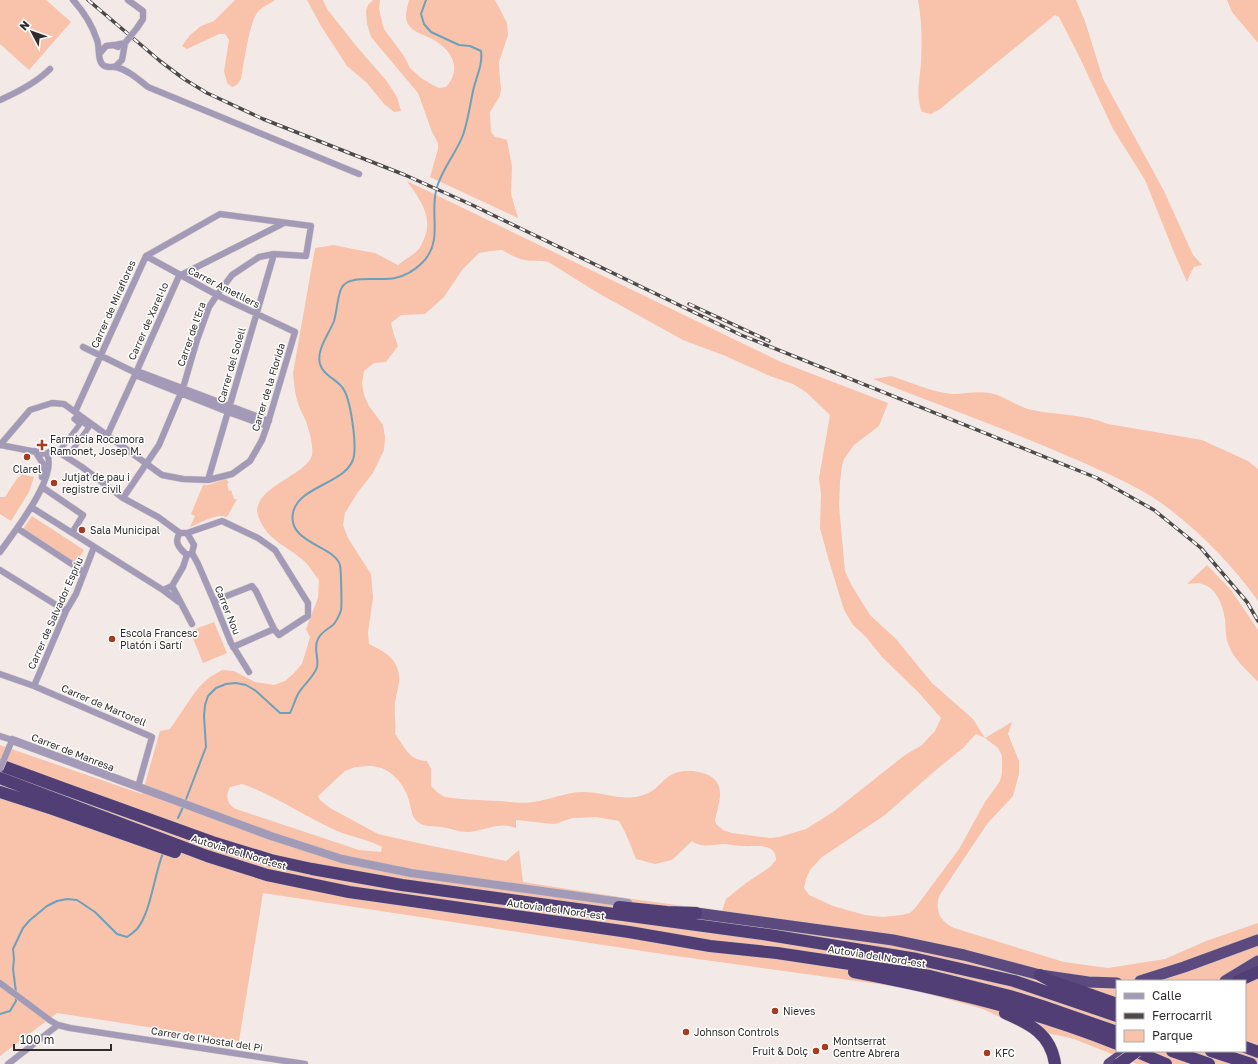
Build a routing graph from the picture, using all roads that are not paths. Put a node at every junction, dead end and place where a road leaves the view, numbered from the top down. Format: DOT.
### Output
graph roads {
  1 [pos="73,0"];
  2 [pos="128,0"];
  3 [pos="97,39"];
  4 [pos="124,43"];
  5 [pos="112,45"];
  6 [pos="100,53"];
  7 [pos="122,57"];
  8 [pos="115,67"];
  9 [pos="50,69"];
  10 [pos="131,74"];
  11 [pos="0,100"];
  12 [pos="359,174"];
  13 [pos="282,223"];
  14 [pos="311,226"];
  15 [pos="274,254"];
  16 [pos="146,256"];
  17 [pos="179,276"];
  18 [pos="217,295"];
  19 [pos="256,315"];
  20 [pos="295,332"];
  21 [pos="83,348"];
  22 [pos="101,356"];
  23 [pos="136,372"];
  24 [pos="182,391"];
  25 [pos="230,405"];
  26 [pos="75,412"];
  27 [pos="228,412"];
  28 [pos="268,424"];
  29 [pos="107,436"];
  30 [pos="0,445"];
  31 [pos="60,450"];
  32 [pos="35,451"];
  33 [pos="47,454"];
  34 [pos="43,464"];
  35 [pos="147,464"];
  36 [pos="208,480"];
  37 [pos="42,487"];
  38 [pos="37,496"];
  39 [pos="123,498"];
  40 [pos="31,507"];
  41 [pos="17,528"];
  42 [pos="72,533"];
  43 [pos="180,533"];
  44 [pos="188,533"];
  45 [pos="94,547"];
  46 [pos="0,552"];
  47 [pos="190,554"];
  48 [pos="0,570"];
  49 [pos="84,572"];
  50 [pos="172,586"];
  51 [pos="163,590"];
  52 [pos="214,601"];
  53 [pos="180,603"];
  54 [pos="66,611"];
  55 [pos="192,624"];
  56 [pos="274,629"];
  57 [pos="233,647"];
  58 [pos="249,672"];
  59 [pos="0,674"];
  60 [pos="34,686"];
  61 [pos="0,736"];
  62 [pos="11,742"];
  63 [pos="0,764"];
  64 [pos="0,770"];
  65 [pos="0,778"];
  66 [pos="138,787"];
  67 [pos="0,792"];
  68 [pos="253,871"];
  69 [pos="490,896"];
  70 [pos="696,913"];
  71 [pos="1258,940"];
  72 [pos="710,946"];
  73 [pos="1258,961"];
  74 [pos="1258,972"];
  75 [pos="1040,975"];
  76 [pos="1258,976"];
  77 [pos="1143,980"];
  78 [pos="1227,980"];
  79 [pos="1240,980"];
  80 [pos="1246,982"];
  81 [pos="0,983"];
  82 [pos="1116,983"];
  83 [pos="963,996"];
  84 [pos="1116,1004"];
  85 [pos="1116,1016"];
  86 [pos="58,1025"];
  87 [pos="1116,1032"];
  88 [pos="1116,1044"];
  89 [pos="1246,1047"];
  90 [pos="1258,1051"];
  91 [pos="1126,1052"];
  92 [pos="1135,1052"];
  93 [pos="1138,1052"];
  94 [pos="1175,1052"];
  95 [pos="1214,1052"];
  96 [pos="8,1064"];
  97 [pos="305,1064"];
  98 [pos="1055,1064"];
  99 [pos="1109,1064"];
  100 [pos="1118,1064"];
  101 [pos="1166,1064"];
  102 [pos="1210,1064"];
  103 [pos="1251,1064"];
  1 -- 3 [label="street"];
  2 -- 4 [label="street, bridge"];
  3 -- 5 [label="street"];
  3 -- 6 [label="street"];
  4 -- 5 [label="street"];
  4 -- 7 [label="street"];
  5 -- 6 [label="street"];
  5 -- 7 [label="street"];
  6 -- 8 [label="street"];
  7 -- 8 [label="street"];
  7 -- 10 [label="street"];
  8 -- 10 [label="street"];
  9 -- 11 [label="street"];
  10 -- 12 [label="street"];
  13 -- 14 [label="street, Carrer de Miraflores"];
  13 -- 16 [label="street, Carrer de Miraflores"];
  13 -- 17 [label="street, Carrer de Xarel·lo"];
  14 -- 15 [label="street, Carrer de l'Era"];
  15 -- 18 [label="street, Carrer de l'Era"];
  15 -- 19 [label="street, Carrer del Solell"];
  16 -- 17 [label="street, Carrer Ametllers"];
  16 -- 22 [label="street, Carrer de Miraflores"];
  17 -- 18 [label="street, Carrer Ametllers"];
  17 -- 23 [label="street, Carrer de Xarel·lo"];
  18 -- 19 [label="street, Carrer Ametllers"];
  18 -- 24 [label="street, Carrer de l'Era"];
  19 -- 20 [label="street, Carrer Ametllers"];
  19 -- 25 [label="street, Carrer del Solell"];
  20 -- 28 [label="street, Carrer de la Florida"];
  21 -- 22 [label="street"];
  22 -- 23 [label="street"];
  22 -- 26 [label="street, Carrer de Miraflores"];
  23 -- 24 [label="street"];
  23 -- 29 [label="street, Carrer de Xarel·lo"];
  24 -- 25 [label="street"];
  24 -- 27 [label="street"];
  24 -- 35 [label="street, Carrer de l'Era"];
  25 -- 27 [label="street, Carrer del Solell"];
  25 -- 28 [label="street"];
  26 -- 29 [label="street, Carrer de la Florida"];
  26 -- 30 [label="street, Carrer de la Florida"];
  27 -- 28 [label="street"];
  27 -- 36 [label="street, Carrer del Solell"];
  28 -- 36 [label="street, Carrer de la Florida"];
  29 -- 35 [label="street, Carrer de la Florida"];
  30 -- 32 [label="street"];
  31 -- 31 [label="street"];
  32 -- 33 [label="street"];
  32 -- 34 [label="street"];
  33 -- 34 [label="street"];
  33 -- 37 [label="street"];
  33 -- 39 [label="street"];
  34 -- 38 [label="street"];
  35 -- 36 [label="street, Carrer de la Florida"];
  35 -- 39 [label="street, Carrer de l'Era"];
  37 -- 38 [label="street"];
  37 -- 42 [label="street"];
  38 -- 40 [label="street"];
  39 -- 43 [label="street"];
  40 -- 41 [label="street"];
  40 -- 42 [label="street"];
  41 -- 46 [label="street"];
  41 -- 49 [label="street"];
  42 -- 45 [label="street"];
  43 -- 44 [label="street"];
  43 -- 47 [label="street"];
  44 -- 47 [label="street"];
  44 -- 56 [label="street"];
  45 -- 49 [label="street, Carrer de Salvador Espriu"];
  45 -- 51 [label="street"];
  47 -- 50 [label="street"];
  47 -- 52 [label="street, Carrer Nou"];
  48 -- 54 [label="street"];
  49 -- 54 [label="street, Carrer de Salvador Espriu"];
  50 -- 51 [label="street"];
  50 -- 53 [label="street"];
  51 -- 53 [label="street"];
  52 -- 56 [label="street"];
  52 -- 57 [label="street, Carrer Nou"];
  53 -- 55 [label="street"];
  54 -- 60 [label="street, Carrer de Salvador Espriu"];
  56 -- 57 [label="street"];
  57 -- 58 [label="street, Carrer Nou"];
  59 -- 60 [label="street, Carrer de Martorell"];
  60 -- 66 [label="street, Carrer de Martorell"];
  61 -- 62 [label="street, Carrer de Manresa"];
  62 -- 64 [label="street, bridge"];
  62 -- 66 [label="street, Carrer de Manresa"];
  63 -- 69 [label="highway, Autovia del Nord-est"];
  65 -- 68 [label="highway, Autovia del Nord-est"];
  66 -- 70 [label="street, Carrer de Manresa"];
  67 -- 68 [label="highway"];
  68 -- 72 [label="highway, Autovia del Nord-est"];
  69 -- 70 [label="highway"];
  69 -- 85 [label="highway, Autovia del Nord-est"];
  70 -- 75 [label="highway"];
  71 -- 77 [label="highway"];
  72 -- 83 [label="highway"];
  72 -- 87 [label="highway, Autovia del Nord-est"];
  73 -- 78 [label="highway"];
  74 -- 79 [label="highway"];
  75 -- 82 [label="highway"];
  75 -- 84 [label="highway"];
  76 -- 80 [label="highway"];
  81 -- 86 [label="street"];
  83 -- 88 [label="highway"];
  83 -- 98 [label="highway"];
  86 -- 96 [label="street"];
  86 -- 97 [label="street, Carrer de l'Hostal del Pi"];
  89 -- 90 [label="highway"];
  91 -- 99 [label="highway"];
  92 -- 100 [label="highway, bridge"];
  93 -- 101 [label="highway"];
  94 -- 102 [label="highway"];
  95 -- 103 [label="highway"];
}
